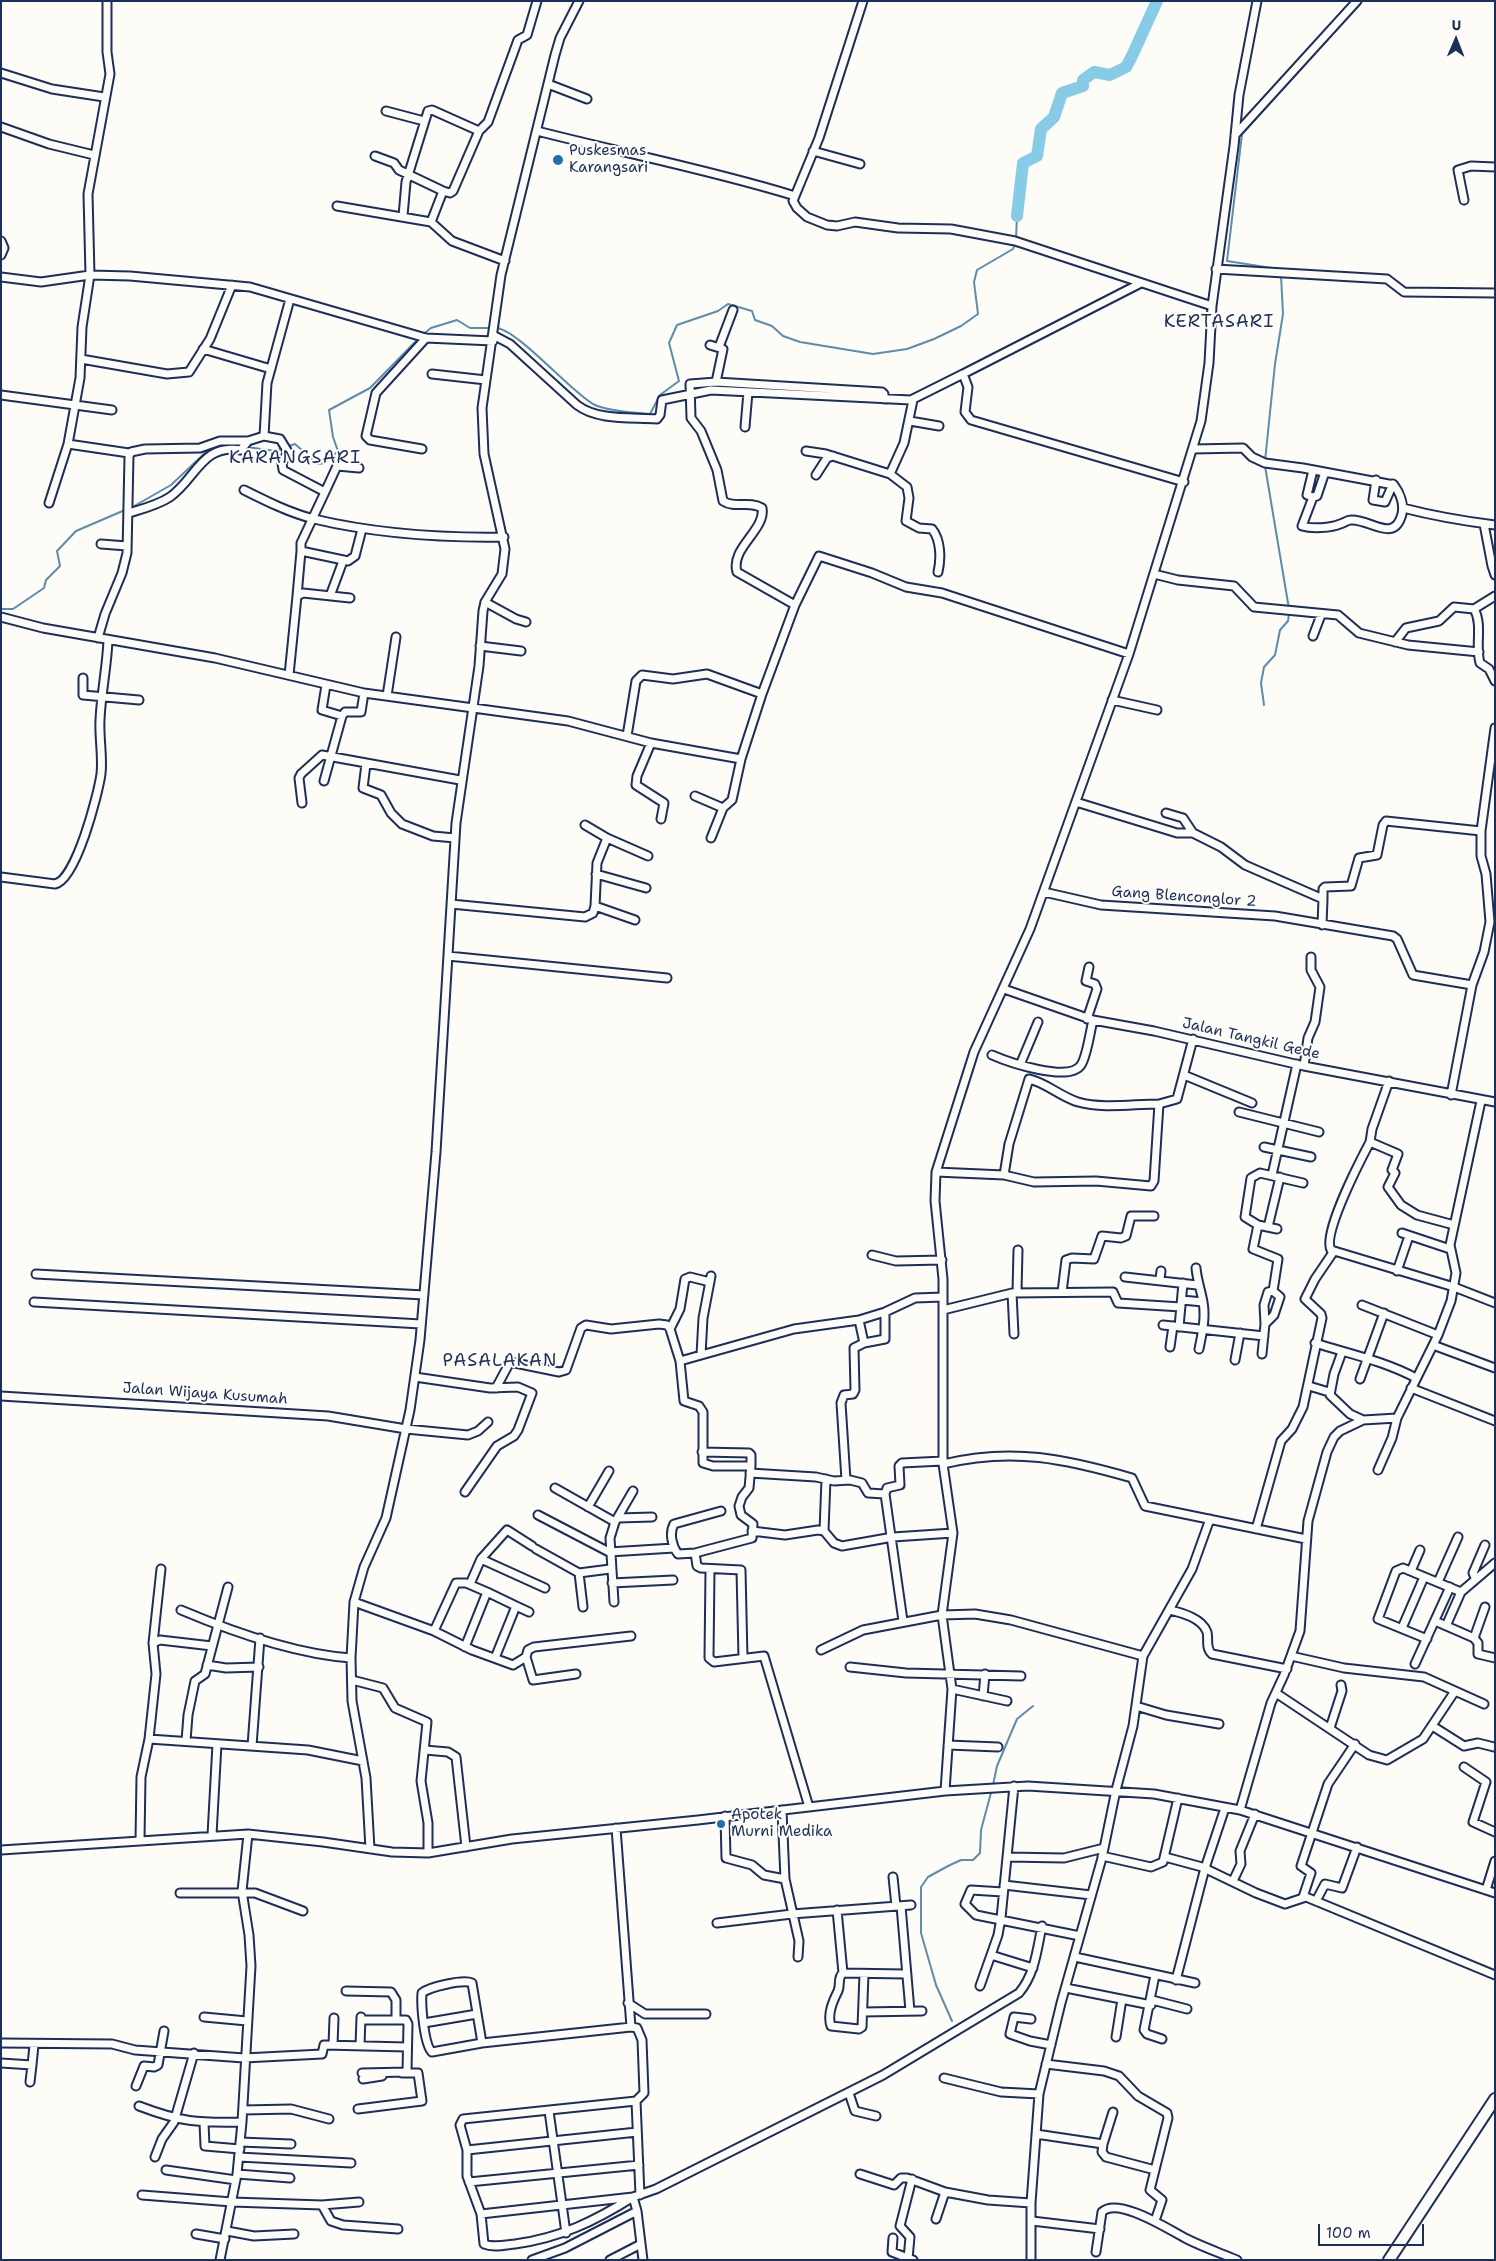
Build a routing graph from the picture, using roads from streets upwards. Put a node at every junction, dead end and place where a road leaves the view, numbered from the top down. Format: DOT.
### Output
graph roads {
  1 [pos="107,1"];
  2 [pos="537,1"];
  3 [pos="579,1"];
  4 [pos="864,1"];
  5 [pos="1257,1"];
  6 [pos="1357,1"];
  7 [pos="1,73"];
  8 [pos="548,84"];
  9 [pos="104,98"];
  10 [pos="587,99"];
  11 [pos="386,111"];
  12 [pos="424,121"];
  13 [pos="1,127"];
  14 [pos="537,130"];
  15 [pos="479,131"];
  16 [pos="1235,135"];
  17 [pos="813,152"];
  18 [pos="94,155"];
  19 [pos="375,156"];
  20 [pos="860,164"];
  21 [pos="1495,167"];
  22 [pos="408,174"];
  23 [pos="443,191"];
  24 [pos="795,196"];
  25 [pos="1464,200"];
  26 [pos="336,206"];
  27 [pos="403,216"];
  28 [pos="431,222"];
  29 [pos="1,241"];
  30 [pos="1,255"];
  31 [pos="505,261"];
  32 [pos="1216,269"];
  33 [pos="90,275"];
  34 [pos="1,278"];
  35 [pos="1141,283"];
  36 [pos="232,285"];
  37 [pos="1495,293"];
  38 [pos="290,298"];
  39 [pos="1212,306"];
  40 [pos="733,310"];
  41 [pos="493,333"];
  42 [pos="426,338"];
  43 [pos="710,344"];
  44 [pos="719,347"];
  45 [pos="203,349"];
  46 [pos="81,358"];
  47 [pos="271,369"];
  48 [pos="432,374"];
  49 [pos="963,374"];
  50 [pos="486,380"];
  51 [pos="716,382"];
  52 [pos="744,389"];
  53 [pos="1,396"];
  54 [pos="689,396"];
  55 [pos="913,400"];
  56 [pos="75,407"];
  57 [pos="112,410"];
  58 [pos="910,421"];
  59 [pos="939,426"];
  60 [pos="745,427"];
  61 [pos="264,436"];
  62 [pos="68,444"];
  63 [pos="221,445"];
  64 [pos="422,449"];
  65 [pos="1193,449"];
  66 [pos="806,451"];
  67 [pos="129,453"];
  68 [pos="833,456"];
  69 [pos="359,468"];
  70 [pos="1313,470"];
  71 [pos="1325,472"];
  72 [pos="890,474"];
  73 [pos="816,475"];
  74 [pos="1376,480"];
  75 [pos="1184,482"];
  76 [pos="1392,484"];
  77 [pos="244,490"];
  78 [pos="325,492"];
  79 [pos="1313,497"];
  80 [pos="49,503"];
  81 [pos="1403,508"];
  82 [pos="129,511"];
  83 [pos="313,518"];
  84 [pos="1484,524"];
  85 [pos="1495,525"];
  86 [pos="362,529"];
  87 [pos="504,537"];
  88 [pos="100,544"];
  89 [pos="127,546"];
  90 [pos="301,551"];
  91 [pos="343,561"];
  92 [pos="1494,566"];
  93 [pos="938,572"];
  94 [pos="1154,574"];
  95 [pos="1495,576"];
  96 [pos="298,596"];
  97 [pos="330,596"];
  98 [pos="1495,596"];
  99 [pos="350,598"];
  100 [pos="485,602"];
  101 [pos="795,605"];
  102 [pos="1474,608"];
  103 [pos="1321,615"];
  104 [pos="1,617"];
  105 [pos="526,622"];
  106 [pos="1313,636"];
  107 [pos="396,637"];
  108 [pos="98,638"];
  109 [pos="108,640"];
  110 [pos="1395,642"];
  111 [pos="480,646"];
  112 [pos="521,651"];
  113 [pos="1479,652"];
  114 [pos="1129,654"];
  115 [pos="289,675"];
  116 [pos="83,678"];
  117 [pos="1495,681"];
  118 [pos="326,685"];
  119 [pos="364,693"];
  120 [pos="762,694"];
  121 [pos="102,696"];
  122 [pos="386,696"];
  123 [pos="139,700"];
  124 [pos="1112,700"];
  125 [pos="473,707"];
  126 [pos="1157,710"];
  127 [pos="342,716"];
  128 [pos="1495,728"];
  129 [pos="627,736"];
  130 [pos="651,743"];
  131 [pos="330,756"];
  132 [pos="741,759"];
  133 [pos="366,764"];
  134 [pos="460,780"];
  135 [pos="324,781"];
  136 [pos="695,796"];
  137 [pos="1076,802"];
  138 [pos="302,803"];
  139 [pos="723,808"];
  140 [pos="1166,813"];
  141 [pos="661,819"];
  142 [pos="585,825"];
  143 [pos="1481,831"];
  144 [pos="1193,833"];
  145 [pos="455,838"];
  146 [pos="607,838"];
  147 [pos="711,838"];
  148 [pos="648,856"];
  149 [pos="596,874"];
  150 [pos="1486,874"];
  151 [pos="1495,874"];
  152 [pos="1,876"];
  153 [pos="646,888"];
  154 [pos="1044,892"];
  155 [pos="1323,899"];
  156 [pos="451,904"];
  157 [pos="595,906"];
  158 [pos="635,920"];
  159 [pos="1322,924"];
  160 [pos="448,956"];
  161 [pos="1311,957"];
  162 [pos="1089,967"];
  163 [pos="666,978"];
  164 [pos="1472,985"];
  165 [pos="1004,989"];
  166 [pos="1090,1020"];
  167 [pos="1038,1022"];
  168 [pos="1193,1039"];
  169 [pos="992,1055"];
  170 [pos="1020,1065"];
  171 [pos="1301,1065"];
  172 [pos="1184,1075"];
  173 [pos="1389,1081"];
  174 [pos="1450,1095"];
  175 [pos="1481,1101"];
  176 [pos="1495,1102"];
  177 [pos="1252,1103"];
  178 [pos="1159,1104"];
  179 [pos="1239,1112"];
  180 [pos="1284,1124"];
  181 [pos="1318,1132"];
  182 [pos="1370,1142"];
  183 [pos="1264,1147"];
  184 [pos="1277,1150"];
  185 [pos="1311,1158"];
  186 [pos="936,1172"];
  187 [pos="1272,1175"];
  188 [pos="1004,1176"];
  189 [pos="1280,1178"];
  190 [pos="1303,1183"];
  191 [pos="1154,1216"];
  192 [pos="1258,1225"];
  193 [pos="1268,1226"];
  194 [pos="1454,1226"];
  195 [pos="1277,1229"];
  196 [pos="1402,1233"];
  197 [pos="1409,1236"];
  198 [pos="1018,1250"];
  199 [pos="1450,1250"];
  200 [pos="1334,1252"];
  201 [pos="872,1255"];
  202 [pos="942,1260"];
  203 [pos="1196,1268"];
  204 [pos="1397,1270"];
  205 [pos="1161,1271"];
  206 [pos="36,1274"];
  207 [pos="1125,1276"];
  208 [pos="1160,1279"];
  209 [pos="1184,1283"];
  210 [pos="1197,1285"];
  211 [pos="1454,1287"];
  212 [pos="1273,1291"];
  213 [pos="1015,1292"];
  214 [pos="1062,1292"];
  215 [pos="424,1295"];
  216 [pos="943,1297"];
  217 [pos="34,1302"];
  218 [pos="1203,1302"];
  219 [pos="1495,1303"];
  220 [pos="1181,1304"];
  221 [pos="1362,1305"];
  222 [pos="943,1310"];
  223 [pos="884,1312"];
  224 [pos="1384,1313"];
  225 [pos="859,1320"];
  226 [pos="421,1324"];
  227 [pos="1265,1324"];
  228 [pos="1164,1325"];
  229 [pos="1176,1326"];
  230 [pos="670,1329"];
  231 [pos="1203,1329"];
  232 [pos="1240,1333"];
  233 [pos="1014,1334"];
  234 [pos="1438,1334"];
  235 [pos="1264,1336"];
  236 [pos="864,1343"];
  237 [pos="1315,1343"];
  238 [pos="1432,1345"];
  239 [pos="1170,1347"];
  240 [pos="1199,1349"];
  241 [pos="1342,1352"];
  242 [pos="1262,1354"];
  243 [pos="701,1355"];
  244 [pos="1367,1357"];
  245 [pos="1235,1360"];
  246 [pos="680,1361"];
  247 [pos="1495,1368"];
  248 [pos="415,1377"];
  249 [pos="1416,1378"];
  250 [pos="1360,1379"];
  251 [pos="1309,1386"];
  252 [pos="496,1388"];
  253 [pos="1411,1388"];
  254 [pos="1330,1392"];
  255 [pos="1,1396"];
  256 [pos="1397,1418"];
  257 [pos="1363,1420"];
  258 [pos="1495,1420"];
  259 [pos="488,1422"];
  260 [pos="406,1429"];
  261 [pos="702,1452"];
  262 [pos="943,1462"];
  263 [pos="750,1469"];
  264 [pos="1378,1470"];
  265 [pos="609,1471"];
  266 [pos="826,1478"];
  267 [pos="846,1480"];
  268 [pos="555,1488"];
  269 [pos="633,1491"];
  270 [pos="465,1492"];
  271 [pos="885,1494"];
  272 [pos="588,1507"];
  273 [pos="721,1511"];
  274 [pos="538,1515"];
  275 [pos="652,1517"];
  276 [pos="1210,1519"];
  277 [pos="617,1520"];
  278 [pos="1256,1529"];
  279 [pos="824,1531"];
  280 [pos="752,1532"];
  281 [pos="953,1533"];
  282 [pos="892,1537"];
  283 [pos="1458,1537"];
  284 [pos="1306,1538"];
  285 [pos="1485,1545"];
  286 [pos="674,1548"];
  287 [pos="1420,1550"];
  288 [pos="609,1552"];
  289 [pos="695,1553"];
  290 [pos="481,1559"];
  291 [pos="1495,1563"];
  292 [pos="161,1569"];
  293 [pos="610,1569"];
  294 [pos="710,1570"];
  295 [pos="1411,1571"];
  296 [pos="579,1573"];
  297 [pos="1424,1577"];
  298 [pos="1475,1578"];
  299 [pos="673,1580"];
  300 [pos="1438,1582"];
  301 [pos="612,1583"];
  302 [pos="470,1584"];
  303 [pos="1450,1587"];
  304 [pos="228,1588"];
  305 [pos="545,1588"];
  306 [pos="487,1592"];
  307 [pos="1461,1592"];
  308 [pos="354,1602"];
  309 [pos="614,1602"];
  310 [pos="516,1606"];
  311 [pos="582,1607"];
  312 [pos="1485,1607"];
  313 [pos="181,1610"];
  314 [pos="1170,1610"];
  315 [pos="529,1612"];
  316 [pos="942,1615"];
  317 [pos="903,1621"];
  318 [pos="1435,1621"];
  319 [pos="217,1625"];
  320 [pos="1446,1626"];
  321 [pos="1402,1628"];
  322 [pos="434,1631"];
  323 [pos="631,1636"];
  324 [pos="260,1638"];
  325 [pos="1474,1638"];
  326 [pos="1427,1640"];
  327 [pos="153,1643"];
  328 [pos="212,1646"];
  329 [pos="465,1647"];
  330 [pos="821,1650"];
  331 [pos="1143,1656"];
  332 [pos="1291,1656"];
  333 [pos="526,1657"];
  334 [pos="351,1658"];
  335 [pos="495,1658"];
  336 [pos="743,1658"];
  337 [pos="1495,1658"];
  338 [pos="1415,1664"];
  339 [pos="207,1666"];
  340 [pos="259,1667"];
  341 [pos="850,1667"];
  342 [pos="1287,1669"];
  343 [pos="950,1672"];
  344 [pos="576,1674"];
  345 [pos="985,1674"];
  346 [pos="1021,1676"];
  347 [pos="352,1680"];
  348 [pos="1340,1685"];
  349 [pos="952,1689"];
  350 [pos="1455,1691"];
  351 [pos="1276,1693"];
  352 [pos="983,1696"];
  353 [pos="1007,1701"];
  354 [pos="1484,1704"];
  355 [pos="1136,1706"];
  356 [pos="1219,1724"];
  357 [pos="1434,1727"];
  358 [pos="1330,1728"];
  359 [pos="149,1739"];
  360 [pos="186,1741"];
  361 [pos="217,1744"];
  362 [pos="1355,1744"];
  363 [pos="948,1745"];
  364 [pos="252,1746"];
  365 [pos="998,1747"];
  366 [pos="1494,1747"];
  367 [pos="425,1750"];
  368 [pos="363,1761"];
  369 [pos="1464,1767"];
  370 [pos="1014,1786"];
  371 [pos="1116,1790"];
  372 [pos="945,1791"];
  373 [pos="1178,1798"];
  374 [pos="809,1807"];
  375 [pos="1225,1808"];
  376 [pos="782,1810"];
  377 [pos="1240,1810"];
  378 [pos="1255,1814"];
  379 [pos="725,1816"];
  380 [pos="616,1828"];
  381 [pos="1312,1832"];
  382 [pos="1495,1832"];
  383 [pos="248,1834"];
  384 [pos="212,1835"];
  385 [pos="140,1840"];
  386 [pos="466,1847"];
  387 [pos="1357,1847"];
  388 [pos="1104,1848"];
  389 [pos="370,1849"];
  390 [pos="1,1850"];
  391 [pos="428,1853"];
  392 [pos="1102,1856"];
  393 [pos="1008,1857"];
  394 [pos="1165,1857"];
  395 [pos="1495,1861"];
  396 [pos="1205,1868"];
  397 [pos="892,1877"];
  398 [pos="785,1879"];
  399 [pos="1234,1881"];
  400 [pos="1004,1889"];
  401 [pos="1486,1890"];
  402 [pos="242,1891"];
  403 [pos="180,1893"];
  404 [pos="1495,1893"];
  405 [pos="1091,1895"];
  406 [pos="1303,1897"];
  407 [pos="1316,1901"];
  408 [pos="910,1905"];
  409 [pos="899,1906"];
  410 [pos="837,1910"];
  411 [pos="303,1911"];
  412 [pos="792,1914"];
  413 [pos="1001,1918"];
  414 [pos="717,1923"];
  415 [pos="1042,1926"];
  416 [pos="1080,1936"];
  417 [pos="991,1955"];
  418 [pos="798,1957"];
  419 [pos="1075,1957"];
  420 [pos="1033,1968"];
  421 [pos="843,1973"];
  422 [pos="864,1974"];
  423 [pos="905,1974"];
  424 [pos="1155,1975"];
  425 [pos="1495,1975"];
  426 [pos="1176,1980"];
  427 [pos="1195,1984"];
  428 [pos="980,1986"];
  429 [pos="1066,1988"];
  430 [pos="346,1991"];
  431 [pos="1122,1999"];
  432 [pos="628,2003"];
  433 [pos="1151,2003"];
  434 [pos="1187,2009"];
  435 [pos="910,2011"];
  436 [pos="922,2011"];
  437 [pos="863,2012"];
  438 [pos="477,2014"];
  439 [pos="706,2014"];
  440 [pos="204,2017"];
  441 [pos="334,2018"];
  442 [pos="1031,2019"];
  443 [pos="396,2020"];
  444 [pos="248,2021"];
  445 [pos="424,2023"];
  446 [pos="631,2028"];
  447 [pos="164,2030"];
  448 [pos="1116,2037"];
  449 [pos="1162,2039"];
  450 [pos="1,2043"];
  451 [pos="482,2043"];
  452 [pos="34,2045"];
  453 [pos="333,2045"];
  454 [pos="1051,2045"];
  455 [pos="360,2046"];
  456 [pos="407,2047"];
  457 [pos="161,2051"];
  458 [pos="194,2053"];
  459 [pos="244,2058"];
  460 [pos="1,2063"];
  461 [pos="1046,2064"];
  462 [pos="32,2065"];
  463 [pos="407,2072"];
  464 [pos="362,2076"];
  465 [pos="944,2078"];
  466 [pos="30,2082"];
  467 [pos="136,2086"];
  468 [pos="1039,2094"];
  469 [pos="850,2096"];
  470 [pos="1495,2099"];
  471 [pos="636,2101"];
  472 [pos="139,2106"];
  473 [pos="358,2109"];
  474 [pos="243,2110"];
  475 [pos="548,2111"];
  476 [pos="1113,2112"];
  477 [pos="876,2116"];
  478 [pos="175,2119"];
  479 [pos="329,2119"];
  480 [pos="242,2122"];
  481 [pos="204,2123"];
  482 [pos="637,2132"];
  483 [pos="1036,2134"];
  484 [pos="553,2142"];
  485 [pos="291,2144"];
  486 [pos="1103,2144"];
  487 [pos="240,2149"];
  488 [pos="467,2150"];
  489 [pos="155,2156"];
  490 [pos="351,2163"];
  491 [pos="639,2165"];
  492 [pos="166,2170"];
  493 [pos="1155,2170"];
  494 [pos="557,2173"];
  495 [pos="860,2174"];
  496 [pos="236,2177"];
  497 [pos="290,2178"];
  498 [pos="912,2179"];
  499 [pos="469,2182"];
  500 [pos="945,2192"];
  501 [pos="142,2195"];
  502 [pos="636,2198"];
  503 [pos="232,2202"];
  504 [pos="359,2202"];
  505 [pos="1031,2202"];
  506 [pos="322,2205"];
  507 [pos="560,2205"];
  508 [pos="637,2211"];
  509 [pos="481,2214"];
  510 [pos="936,2219"];
  511 [pos="1032,2221"];
  512 [pos="1155,2221"];
  513 [pos="398,2229"];
  514 [pos="1100,2229"];
  515 [pos="566,2232"];
  516 [pos="196,2234"];
  517 [pos="294,2234"];
  518 [pos="226,2235"];
  519 [pos="893,2238"];
  520 [pos="640,2244"];
  521 [pos="1096,2252"];
  522 [pos="910,2259"];
  523 [pos="220,2260"];
  524 [pos="532,2260"];
  525 [pos="610,2260"];
  526 [pos="643,2260"];
  527 [pos="1031,2260"];
  528 [pos="1237,2260"];
  529 [pos="1388,2260"];
  1 -- 9 [label="street"];
  2 -- 15 [label="street"];
  3 -- 8 [label="street"];
  4 -- 17 [label="street"];
  5 -- 16 [label="street"];
  6 -- 16 [label="street"];
  7 -- 9 [label="street"];
  8 -- 10 [label="street"];
  8 -- 14 [label="street"];
  9 -- 18 [label="street"];
  11 -- 12 [label="street"];
  12 -- 15 [label="street"];
  12 -- 22 [label="street"];
  13 -- 18 [label="street"];
  14 -- 24 [label="street"];
  14 -- 31 [label="street"];
  15 -- 23 [label="street"];
  16 -- 32 [label="street"];
  17 -- 20 [label="street"];
  17 -- 24 [label="street"];
  18 -- 33 [label="street"];
  19 -- 22 [label="street"];
  21 -- 25 [label="street"];
  22 -- 23 [label="street"];
  22 -- 27 [label="street"];
  23 -- 28 [label="street"];
  24 -- 35 [label="street"];
  26 -- 27 [label="street"];
  27 -- 28 [label="street"];
  28 -- 31 [label="street"];
  29 -- 30 [label="street"];
  31 -- 41 [label="street"];
  32 -- 37 [label="street"];
  32 -- 39 [label="street"];
  33 -- 34 [label="street"];
  33 -- 36 [label="street"];
  33 -- 46 [label="street"];
  35 -- 39 [label="street"];
  35 -- 49 [label="street"];
  36 -- 38 [label="street"];
  36 -- 45 [label="street"];
  38 -- 42 [label="street"];
  38 -- 47 [label="street"];
  39 -- 65 [label="street"];
  40 -- 44 [label="street"];
  41 -- 42 [label="street"];
  41 -- 50 [label="street"];
  41 -- 54 [label="street"];
  42 -- 64 [label="street"];
  43 -- 44 [label="street"];
  44 -- 51 [label="street"];
  45 -- 46 [label="street"];
  45 -- 47 [label="street"];
  46 -- 56 [label="street"];
  47 -- 61 [label="street"];
  48 -- 50 [label="street"];
  49 -- 55 [label="street"];
  49 -- 75 [label="street"];
  50 -- 87 [label="street"];
  51 -- 52 [label="street"];
  51 -- 54 [label="street"];
  52 -- 54 [label="street"];
  52 -- 55 [label="street"];
  52 -- 60 [label="street"];
  53 -- 56 [label="street"];
  54 -- 101 [label="street"];
  55 -- 58 [label="street"];
  56 -- 57 [label="street"];
  56 -- 62 [label="street"];
  58 -- 59 [label="street"];
  58 -- 72 [label="street"];
  61 -- 63 [label="street"];
  61 -- 78 [label="street"];
  62 -- 67 [label="street"];
  62 -- 80 [label="street"];
  63 -- 67 [label="street"];
  63 -- 82 [label="street"];
  65 -- 70 [label="street"];
  65 -- 75 [label="street"];
  66 -- 68 [label="street"];
  67 -- 82 [label="street"];
  68 -- 72 [label="street"];
  68 -- 73 [label="street"];
  69 -- 78 [label="street"];
  70 -- 71 [label="street"];
  70 -- 79 [label="street"];
  71 -- 74 [label="street"];
  71 -- 79 [label="street"];
  72 -- 93 [label="street"];
  74 -- 76 [label="street"];
  74 -- 76 [label="street"];
  75 -- 94 [label="street"];
  76 -- 81 [label="street"];
  77 -- 83 [label="street"];
  78 -- 83 [label="street"];
  79 -- 81 [label="street"];
  81 -- 84 [label="street"];
  82 -- 89 [label="street"];
  83 -- 86 [label="street"];
  83 -- 90 [label="street"];
  84 -- 85 [label="street"];
  84 -- 92 [label="street"];
  86 -- 87 [label="street"];
  86 -- 91 [label="street"];
  87 -- 100 [label="street"];
  88 -- 89 [label="street"];
  89 -- 108 [label="street"];
  90 -- 91 [label="street"];
  90 -- 96 [label="street"];
  91 -- 97 [label="street"];
  92 -- 95 [label="street"];
  94 -- 103 [label="street"];
  94 -- 114 [label="street"];
  96 -- 97 [label="street"];
  96 -- 115 [label="street"];
  97 -- 99 [label="street"];
  98 -- 102 [label="street"];
  100 -- 105 [label="street"];
  100 -- 111 [label="street"];
  101 -- 114 [label="street"];
  101 -- 120 [label="street"];
  102 -- 110 [label="street"];
  102 -- 113 [label="street"];
  103 -- 106 [label="street"];
  103 -- 110 [label="street"];
  104 -- 108 [label="street"];
  107 -- 122 [label="street"];
  108 -- 109 [label="street"];
  109 -- 115 [label="street"];
  109 -- 121 [label="street"];
  110 -- 113 [label="street"];
  111 -- 112 [label="street"];
  111 -- 125 [label="street"];
  113 -- 117 [label="street"];
  114 -- 124 [label="street"];
  115 -- 118 [label="street"];
  116 -- 121 [label="street"];
  118 -- 119 [label="street"];
  118 -- 127 [label="street"];
  119 -- 122 [label="street"];
  119 -- 127 [label="street"];
  120 -- 129 [label="street"];
  120 -- 132 [label="street"];
  121 -- 123 [label="street"];
  121 -- 152 [label="street"];
  122 -- 125 [label="street"];
  124 -- 126 [label="street"];
  124 -- 137 [label="street"];
  125 -- 129 [label="street"];
  125 -- 134 [label="street"];
  127 -- 131 [label="street"];
  128 -- 143 [label="street"];
  129 -- 130 [label="street"];
  130 -- 132 [label="street"];
  130 -- 141 [label="street"];
  131 -- 133 [label="street"];
  131 -- 135 [label="street"];
  131 -- 138 [label="street"];
  132 -- 139 [label="street"];
  133 -- 134 [label="street"];
  133 -- 145 [label="street"];
  134 -- 145 [label="street"];
  136 -- 139 [label="street"];
  137 -- 144 [label="street"];
  137 -- 154 [label="street"];
  139 -- 147 [label="street"];
  140 -- 144 [label="street"];
  142 -- 146 [label="street"];
  143 -- 150 [label="street"];
  143 -- 155 [label="street"];
  144 -- 155 [label="street"];
  145 -- 156 [label="street"];
  146 -- 148 [label="street"];
  146 -- 149 [label="street"];
  149 -- 153 [label="street"];
  149 -- 157 [label="street"];
  150 -- 151 [label="street"];
  150 -- 164 [label="street"];
  154 -- 159 [label="street, Gang Blenconglor 2"];
  154 -- 165 [label="street"];
  155 -- 159 [label="street"];
  156 -- 157 [label="street"];
  156 -- 160 [label="street"];
  157 -- 158 [label="street"];
  159 -- 164 [label="street, Gang Blenconglor 2"];
  160 -- 163 [label="street"];
  160 -- 215 [label="street"];
  161 -- 171 [label="street"];
  162 -- 166 [label="street"];
  164 -- 174 [label="street"];
  165 -- 166 [label="street, Jalan Tangkil Gede"];
  165 -- 186 [label="street"];
  166 -- 168 [label="street, Jalan Tangkil Gede"];
  166 -- 170 [label="street"];
  167 -- 170 [label="street"];
  168 -- 171 [label="street, Jalan Tangkil Gede"];
  168 -- 172 [label="street"];
  169 -- 170 [label="street"];
  171 -- 173 [label="street, Jalan Tangkil Gede"];
  171 -- 180 [label="street"];
  172 -- 177 [label="street"];
  172 -- 178 [label="street"];
  173 -- 174 [label="street, Jalan Tangkil Gede"];
  173 -- 182 [label="street"];
  174 -- 175 [label="street, Jalan Tangkil Gede"];
  175 -- 176 [label="street, Jalan Tangkil Gede"];
  175 -- 194 [label="street"];
  178 -- 188 [label="street"];
  178 -- 188 [label="street"];
  179 -- 180 [label="street"];
  180 -- 181 [label="street"];
  180 -- 184 [label="street"];
  182 -- 194 [label="street"];
  182 -- 200 [label="street"];
  183 -- 184 [label="street"];
  184 -- 185 [label="street"];
  184 -- 187 [label="street"];
  186 -- 188 [label="street"];
  186 -- 202 [label="street"];
  187 -- 189 [label="street"];
  187 -- 192 [label="street"];
  189 -- 190 [label="street"];
  189 -- 193 [label="street"];
  191 -- 214 [label="street"];
  192 -- 193 [label="street"];
  192 -- 212 [label="street"];
  193 -- 195 [label="street"];
  194 -- 199 [label="street"];
  196 -- 197 [label="street"];
  197 -- 199 [label="street"];
  197 -- 204 [label="street"];
  198 -- 213 [label="street"];
  199 -- 211 [label="street"];
  200 -- 204 [label="street"];
  200 -- 237 [label="street"];
  201 -- 202 [label="street"];
  202 -- 216 [label="street"];
  203 -- 210 [label="street"];
  204 -- 211 [label="street"];
  205 -- 208 [label="street"];
  206 -- 215 [label="street"];
  207 -- 208 [label="street"];
  208 -- 209 [label="street"];
  209 -- 210 [label="street"];
  209 -- 220 [label="street"];
  210 -- 218 [label="street"];
  211 -- 219 [label="street"];
  211 -- 234 [label="street"];
  212 -- 227 [label="street"];
  212 -- 227 [label="street"];
  213 -- 214 [label="street"];
  213 -- 222 [label="street"];
  213 -- 233 [label="street"];
  214 -- 220 [label="street"];
  215 -- 226 [label="street"];
  216 -- 222 [label="street"];
  216 -- 223 [label="street"];
  217 -- 226 [label="street"];
  218 -- 220 [label="street"];
  218 -- 231 [label="street"];
  220 -- 229 [label="street"];
  221 -- 224 [label="street"];
  222 -- 262 [label="street"];
  223 -- 225 [label="street"];
  223 -- 236 [label="street"];
  224 -- 234 [label="street"];
  224 -- 244 [label="street"];
  225 -- 236 [label="street"];
  225 -- 243 [label="street"];
  226 -- 248 [label="street"];
  227 -- 235 [label="street"];
  228 -- 229 [label="street"];
  229 -- 231 [label="street"];
  229 -- 239 [label="street"];
  230 -- 243 [label="street"];
  230 -- 246 [label="street"];
  230 -- 252 [label="street"];
  231 -- 232 [label="street"];
  231 -- 240 [label="street"];
  232 -- 235 [label="street"];
  232 -- 245 [label="street"];
  234 -- 238 [label="street"];
  235 -- 242 [label="street"];
  236 -- 267 [label="street"];
  237 -- 241 [label="street"];
  237 -- 251 [label="street"];
  238 -- 247 [label="street"];
  238 -- 249 [label="street"];
  241 -- 244 [label="street"];
  241 -- 254 [label="street"];
  243 -- 246 [label="street"];
  244 -- 249 [label="street"];
  244 -- 250 [label="street"];
  246 -- 261 [label="street"];
  248 -- 252 [label="street"];
  248 -- 260 [label="street"];
  249 -- 253 [label="street"];
  251 -- 254 [label="street"];
  251 -- 278 [label="street"];
  252 -- 270 [label="street"];
  253 -- 256 [label="street"];
  253 -- 258 [label="street"];
  254 -- 257 [label="street"];
  255 -- 260 [label="street, Jalan Wijaya Kusumah"];
  256 -- 257 [label="street"];
  256 -- 264 [label="street"];
  257 -- 284 [label="street"];
  259 -- 260 [label="street, Jalan Wijaya Kusumah"];
  260 -- 308 [label="street"];
  261 -- 263 [label="street"];
  261 -- 263 [label="street"];
  262 -- 271 [label="street"];
  262 -- 276 [label="street"];
  262 -- 281 [label="street"];
  263 -- 266 [label="street"];
  263 -- 280 [label="street"];
  265 -- 272 [label="street"];
  266 -- 267 [label="street"];
  266 -- 279 [label="street"];
  267 -- 271 [label="street"];
  268 -- 272 [label="street"];
  269 -- 277 [label="street"];
  271 -- 282 [label="street"];
  272 -- 277 [label="street"];
  273 -- 286 [label="street"];
  274 -- 288 [label="street"];
  275 -- 277 [label="street"];
  276 -- 278 [label="street"];
  276 -- 314 [label="street"];
  277 -- 288 [label="street"];
  278 -- 284 [label="street"];
  279 -- 280 [label="street"];
  279 -- 282 [label="street"];
  280 -- 289 [label="street"];
  281 -- 282 [label="street"];
  281 -- 316 [label="street"];
  282 -- 317 [label="street"];
  283 -- 300 [label="street"];
  284 -- 332 [label="street"];
  285 -- 298 [label="street"];
  286 -- 288 [label="street"];
  286 -- 289 [label="street"];
  287 -- 295 [label="street"];
  288 -- 293 [label="street"];
  289 -- 294 [label="street"];
  290 -- 296 [label="street"];
  290 -- 302 [label="street"];
  290 -- 305 [label="street"];
  291 -- 298 [label="street"];
  292 -- 327 [label="street"];
  293 -- 296 [label="street"];
  293 -- 301 [label="street"];
  294 -- 336 [label="street"];
  294 -- 336 [label="street"];
  295 -- 297 [label="street"];
  295 -- 321 [label="street"];
  296 -- 311 [label="street"];
  297 -- 300 [label="street"];
  297 -- 321 [label="street"];
  298 -- 307 [label="street"];
  299 -- 301 [label="street"];
  300 -- 303 [label="street"];
  301 -- 309 [label="street"];
  302 -- 306 [label="street"];
  302 -- 322 [label="street"];
  303 -- 307 [label="street"];
  303 -- 318 [label="street"];
  304 -- 319 [label="street"];
  306 -- 310 [label="street"];
  306 -- 329 [label="street"];
  307 -- 320 [label="street"];
  308 -- 322 [label="street"];
  308 -- 334 [label="street"];
  310 -- 315 [label="street"];
  310 -- 335 [label="street"];
  312 -- 325 [label="street"];
  313 -- 319 [label="street"];
  314 -- 331 [label="street"];
  314 -- 342 [label="street"];
  316 -- 317 [label="street"];
  316 -- 331 [label="street"];
  316 -- 343 [label="street"];
  317 -- 330 [label="street"];
  318 -- 320 [label="street"];
  318 -- 326 [label="street"];
  319 -- 324 [label="street"];
  319 -- 328 [label="street"];
  320 -- 325 [label="street"];
  321 -- 326 [label="street"];
  322 -- 329 [label="street"];
  323 -- 333 [label="street"];
  324 -- 334 [label="street"];
  324 -- 340 [label="street"];
  325 -- 337 [label="street"];
  326 -- 338 [label="street"];
  327 -- 328 [label="street"];
  327 -- 359 [label="street"];
  328 -- 339 [label="street"];
  329 -- 335 [label="street"];
  331 -- 355 [label="street"];
  332 -- 342 [label="street"];
  332 -- 350 [label="street"];
  333 -- 335 [label="street"];
  333 -- 344 [label="street"];
  334 -- 347 [label="street"];
  336 -- 374 [label="street"];
  339 -- 340 [label="street"];
  339 -- 360 [label="street"];
  340 -- 364 [label="street"];
  341 -- 343 [label="street"];
  342 -- 351 [label="street"];
  343 -- 345 [label="street"];
  343 -- 349 [label="street"];
  345 -- 346 [label="street"];
  345 -- 352 [label="street"];
  347 -- 367 [label="street"];
  347 -- 368 [label="street"];
  348 -- 358 [label="street"];
  349 -- 352 [label="street"];
  349 -- 363 [label="street"];
  350 -- 354 [label="street"];
  350 -- 357 [label="street"];
  351 -- 358 [label="street"];
  351 -- 377 [label="street"];
  352 -- 353 [label="street"];
  355 -- 356 [label="street"];
  355 -- 371 [label="street"];
  357 -- 362 [label="street"];
  357 -- 366 [label="street"];
  358 -- 362 [label="street"];
  359 -- 360 [label="street"];
  359 -- 385 [label="street"];
  360 -- 361 [label="street"];
  361 -- 364 [label="street"];
  361 -- 384 [label="street"];
  362 -- 381 [label="street"];
  363 -- 365 [label="street"];
  363 -- 372 [label="street"];
  364 -- 368 [label="street"];
  367 -- 386 [label="street"];
  367 -- 391 [label="street"];
  368 -- 389 [label="street"];
  369 -- 382 [label="street"];
  370 -- 371 [label="street"];
  370 -- 372 [label="street"];
  370 -- 393 [label="street"];
  371 -- 373 [label="street"];
  371 -- 388 [label="street"];
  372 -- 374 [label="street"];
  373 -- 375 [label="street"];
  373 -- 394 [label="street"];
  374 -- 376 [label="street"];
  375 -- 377 [label="street"];
  375 -- 396 [label="street"];
  376 -- 379 [label="street"];
  376 -- 398 [label="street"];
  377 -- 378 [label="street"];
  378 -- 381 [label="street"];
  378 -- 399 [label="street"];
  379 -- 380 [label="street"];
  379 -- 398 [label="street"];
  380 -- 386 [label="street"];
  380 -- 432 [label="street"];
  381 -- 387 [label="street"];
  381 -- 406 [label="street"];
  383 -- 384 [label="street"];
  383 -- 389 [label="street"];
  383 -- 402 [label="street"];
  384 -- 385 [label="street"];
  385 -- 390 [label="street"];
  386 -- 391 [label="street"];
  387 -- 401 [label="street"];
  387 -- 407 [label="street"];
  388 -- 392 [label="street"];
  388 -- 393 [label="street"];
  389 -- 391 [label="street"];
  392 -- 394 [label="street"];
  392 -- 405 [label="street"];
  393 -- 400 [label="street"];
  394 -- 396 [label="street"];
  395 -- 401 [label="street"];
  396 -- 399 [label="street"];
  396 -- 426 [label="street"];
  397 -- 409 [label="street"];
  398 -- 412 [label="street"];
  399 -- 406 [label="street"];
  400 -- 405 [label="street"];
  400 -- 413 [label="street"];
  400 -- 413 [label="street"];
  401 -- 404 [label="street"];
  402 -- 403 [label="street"];
  402 -- 411 [label="street"];
  402 -- 444 [label="street"];
  405 -- 416 [label="street"];
  406 -- 407 [label="street"];
  407 -- 425 [label="street"];
  408 -- 409 [label="street"];
  409 -- 410 [label="street"];
  409 -- 423 [label="street"];
  410 -- 412 [label="street"];
  410 -- 421 [label="street"];
  412 -- 414 [label="street"];
  412 -- 418 [label="street"];
  413 -- 415 [label="street"];
  413 -- 417 [label="street"];
  415 -- 416 [label="street"];
  415 -- 420 [label="street"];
  416 -- 419 [label="street"];
  417 -- 420 [label="street"];
  417 -- 428 [label="street"];
  419 -- 424 [label="street"];
  419 -- 429 [label="street"];
  420 -- 469 [label="street"];
  421 -- 422 [label="street"];
  421 -- 437 [label="street"];
  422 -- 423 [label="street"];
  422 -- 437 [label="street"];
  423 -- 435 [label="street"];
  424 -- 426 [label="street"];
  424 -- 433 [label="street"];
  426 -- 427 [label="street"];
  429 -- 431 [label="street"];
  429 -- 454 [label="street"];
  430 -- 443 [label="street"];
  431 -- 433 [label="street"];
  431 -- 448 [label="street"];
  432 -- 439 [label="street"];
  432 -- 446 [label="street"];
  433 -- 434 [label="street"];
  433 -- 449 [label="street"];
  435 -- 436 [label="street"];
  435 -- 437 [label="street"];
  438 -- 445 [label="street"];
  438 -- 445 [label="street"];
  438 -- 451 [label="street"];
  440 -- 444 [label="street"];
  441 -- 453 [label="street"];
  442 -- 454 [label="street"];
  443 -- 455 [label="street"];
  443 -- 456 [label="street"];
  444 -- 459 [label="street"];
  445 -- 451 [label="street"];
  446 -- 451 [label="street"];
  446 -- 471 [label="street"];
  447 -- 457 [label="street"];
  450 -- 452 [label="street"];
  452 -- 457 [label="street"];
  452 -- 462 [label="street"];
  453 -- 455 [label="street"];
  453 -- 459 [label="street"];
  454 -- 461 [label="street"];
  455 -- 456 [label="street"];
  456 -- 463 [label="street"];
  457 -- 458 [label="street"];
  457 -- 467 [label="street"];
  458 -- 459 [label="street"];
  458 -- 478 [label="street"];
  459 -- 474 [label="street"];
  460 -- 462 [label="street"];
  461 -- 468 [label="street"];
  461 -- 493 [label="street"];
  462 -- 466 [label="street"];
  463 -- 464 [label="street"];
  463 -- 473 [label="street"];
  465 -- 468 [label="street"];
  468 -- 483 [label="street"];
  469 -- 477 [label="street"];
  469 -- 502 [label="street"];
  470 -- 529 [label="street"];
  471 -- 475 [label="street"];
  471 -- 482 [label="street"];
  472 -- 478 [label="street"];
  474 -- 479 [label="street"];
  474 -- 480 [label="street"];
  475 -- 484 [label="street"];
  475 -- 488 [label="street"];
  476 -- 486 [label="street"];
  478 -- 481 [label="street"];
  478 -- 489 [label="street"];
  480 -- 481 [label="street"];
  480 -- 487 [label="street"];
  481 -- 487 [label="street"];
  482 -- 484 [label="street"];
  482 -- 491 [label="street"];
  483 -- 486 [label="street"];
  483 -- 505 [label="street"];
  484 -- 488 [label="street"];
  484 -- 494 [label="street"];
  485 -- 487 [label="street"];
  486 -- 493 [label="street"];
  487 -- 490 [label="street"];
  487 -- 496 [label="street"];
  488 -- 499 [label="street"];
  491 -- 494 [label="street"];
  491 -- 502 [label="street"];
  492 -- 496 [label="street"];
  493 -- 512 [label="street"];
  494 -- 499 [label="street"];
  494 -- 507 [label="street"];
  495 -- 498 [label="street"];
  496 -- 497 [label="street"];
  496 -- 503 [label="street"];
  498 -- 500 [label="street"];
  498 -- 522 [label="street"];
  499 -- 509 [label="street"];
  500 -- 505 [label="street"];
  500 -- 510 [label="street"];
  501 -- 503 [label="street"];
  502 -- 507 [label="street"];
  502 -- 508 [label="street"];
  502 -- 515 [label="street"];
  503 -- 506 [label="street"];
  503 -- 518 [label="street"];
  504 -- 506 [label="street"];
  505 -- 511 [label="street"];
  506 -- 513 [label="street"];
  507 -- 509 [label="street"];
  507 -- 515 [label="street"];
  508 -- 520 [label="street"];
  508 -- 524 [label="street"];
  509 -- 515 [label="street"];
  511 -- 514 [label="street"];
  511 -- 527 [label="street"];
  512 -- 514 [label="street"];
  512 -- 528 [label="street"];
  514 -- 521 [label="street"];
  516 -- 518 [label="street"];
  517 -- 518 [label="street"];
  518 -- 523 [label="street"];
  519 -- 522 [label="street"];
  520 -- 525 [label="street"];
  520 -- 526 [label="street"];
}
